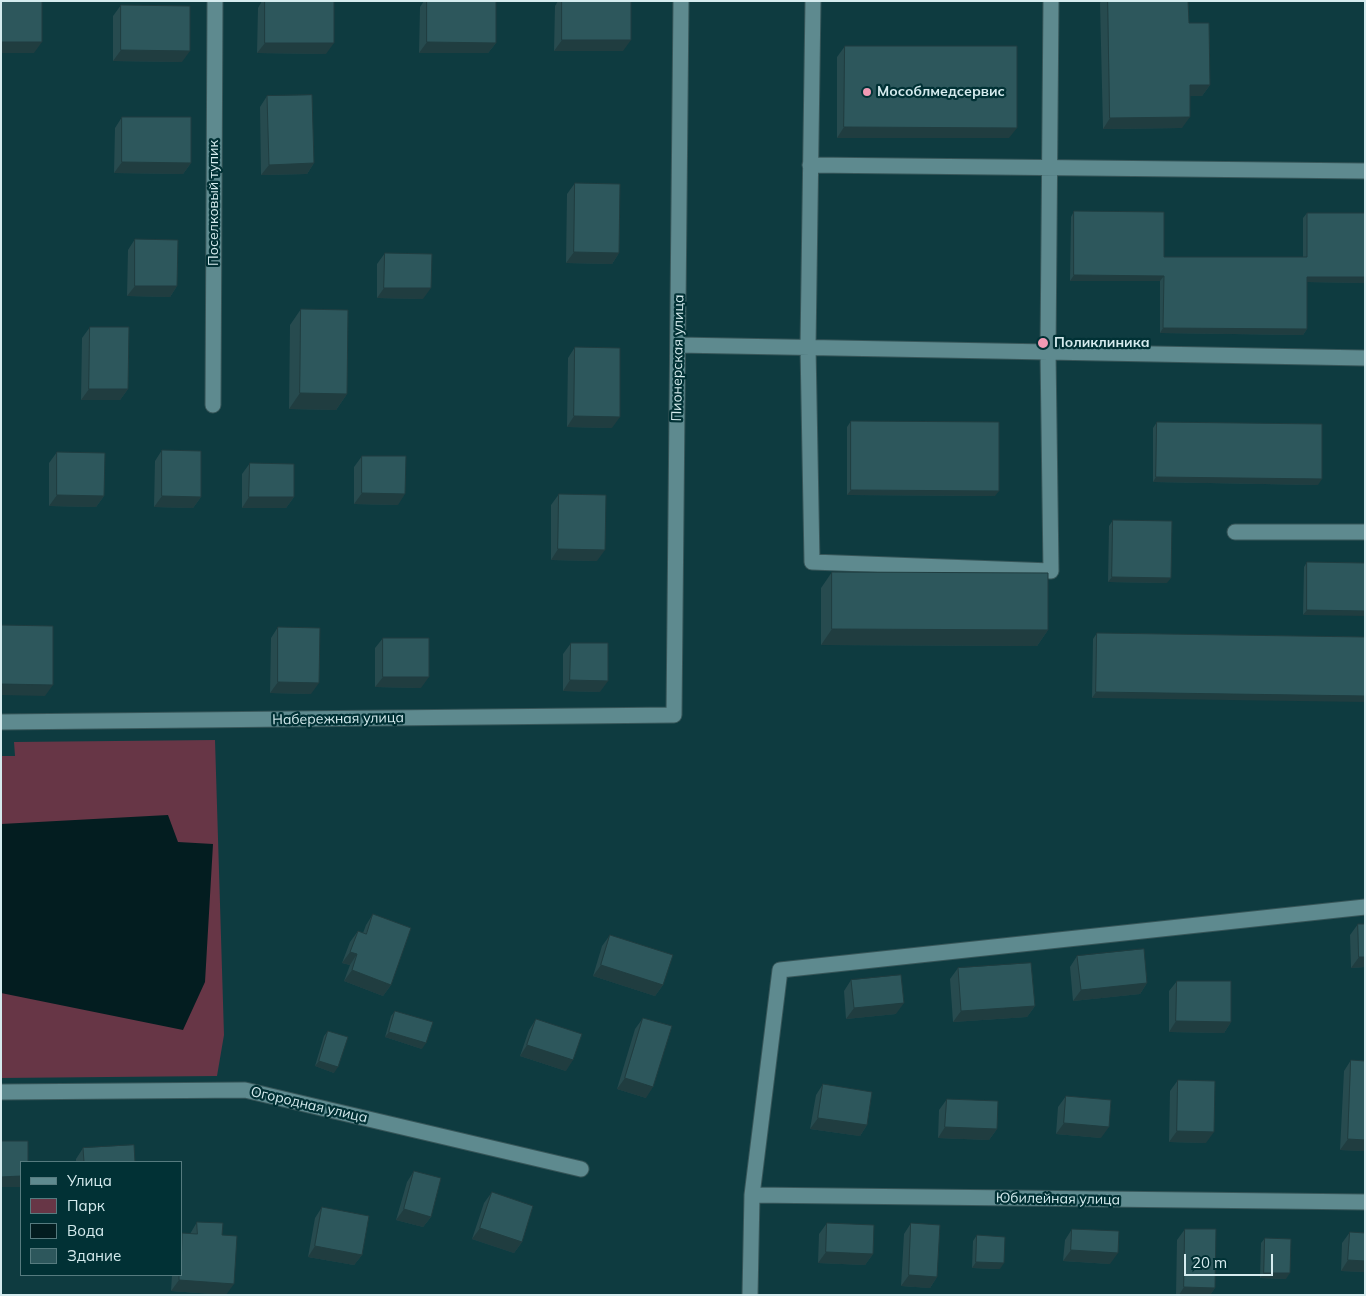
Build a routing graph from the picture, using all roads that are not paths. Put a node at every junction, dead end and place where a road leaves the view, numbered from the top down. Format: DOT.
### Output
graph roads {
  1 [pos="215,1"];
  2 [pos="681,1"];
  3 [pos="812,1"];
  4 [pos="1051,1"];
  5 [pos="810,165"];
  6 [pos="1050,168"];
  7 [pos="1365,171"];
  8 [pos="678,345"];
  9 [pos="808,348"];
  10 [pos="1048,352"];
  11 [pos="1365,358"];
  12 [pos="214,405"];
  13 [pos="1234,532"];
  14 [pos="1365,532"];
  15 [pos="674,715"];
  16 [pos="1,722"];
  17 [pos="1365,907"];
  18 [pos="1,1092"];
  19 [pos="581,1169"];
  20 [pos="752,1195"];
  21 [pos="1365,1202"];
  22 [pos="750,1295"];
  1 -- 12 [label="street, Поселковый тупик"];
  2 -- 8 [label="street, Пионерская улица"];
  3 -- 5 [label="street"];
  4 -- 6 [label="street"];
  5 -- 6 [label="street"];
  5 -- 9 [label="street"];
  6 -- 7 [label="street"];
  6 -- 10 [label="street"];
  8 -- 9 [label="street"];
  8 -- 15 [label="street, Пионерская улица"];
  9 -- 10 [label="street"];
  9 -- 10 [label="street"];
  10 -- 11 [label="street"];
  13 -- 14 [label="street"];
  15 -- 16 [label="street, Набережная улица"];
  17 -- 20 [label="street"];
  18 -- 19 [label="street, Огородная улица"];
  20 -- 21 [label="street, Юбилейная улица"];
  20 -- 22 [label="street"];
}
